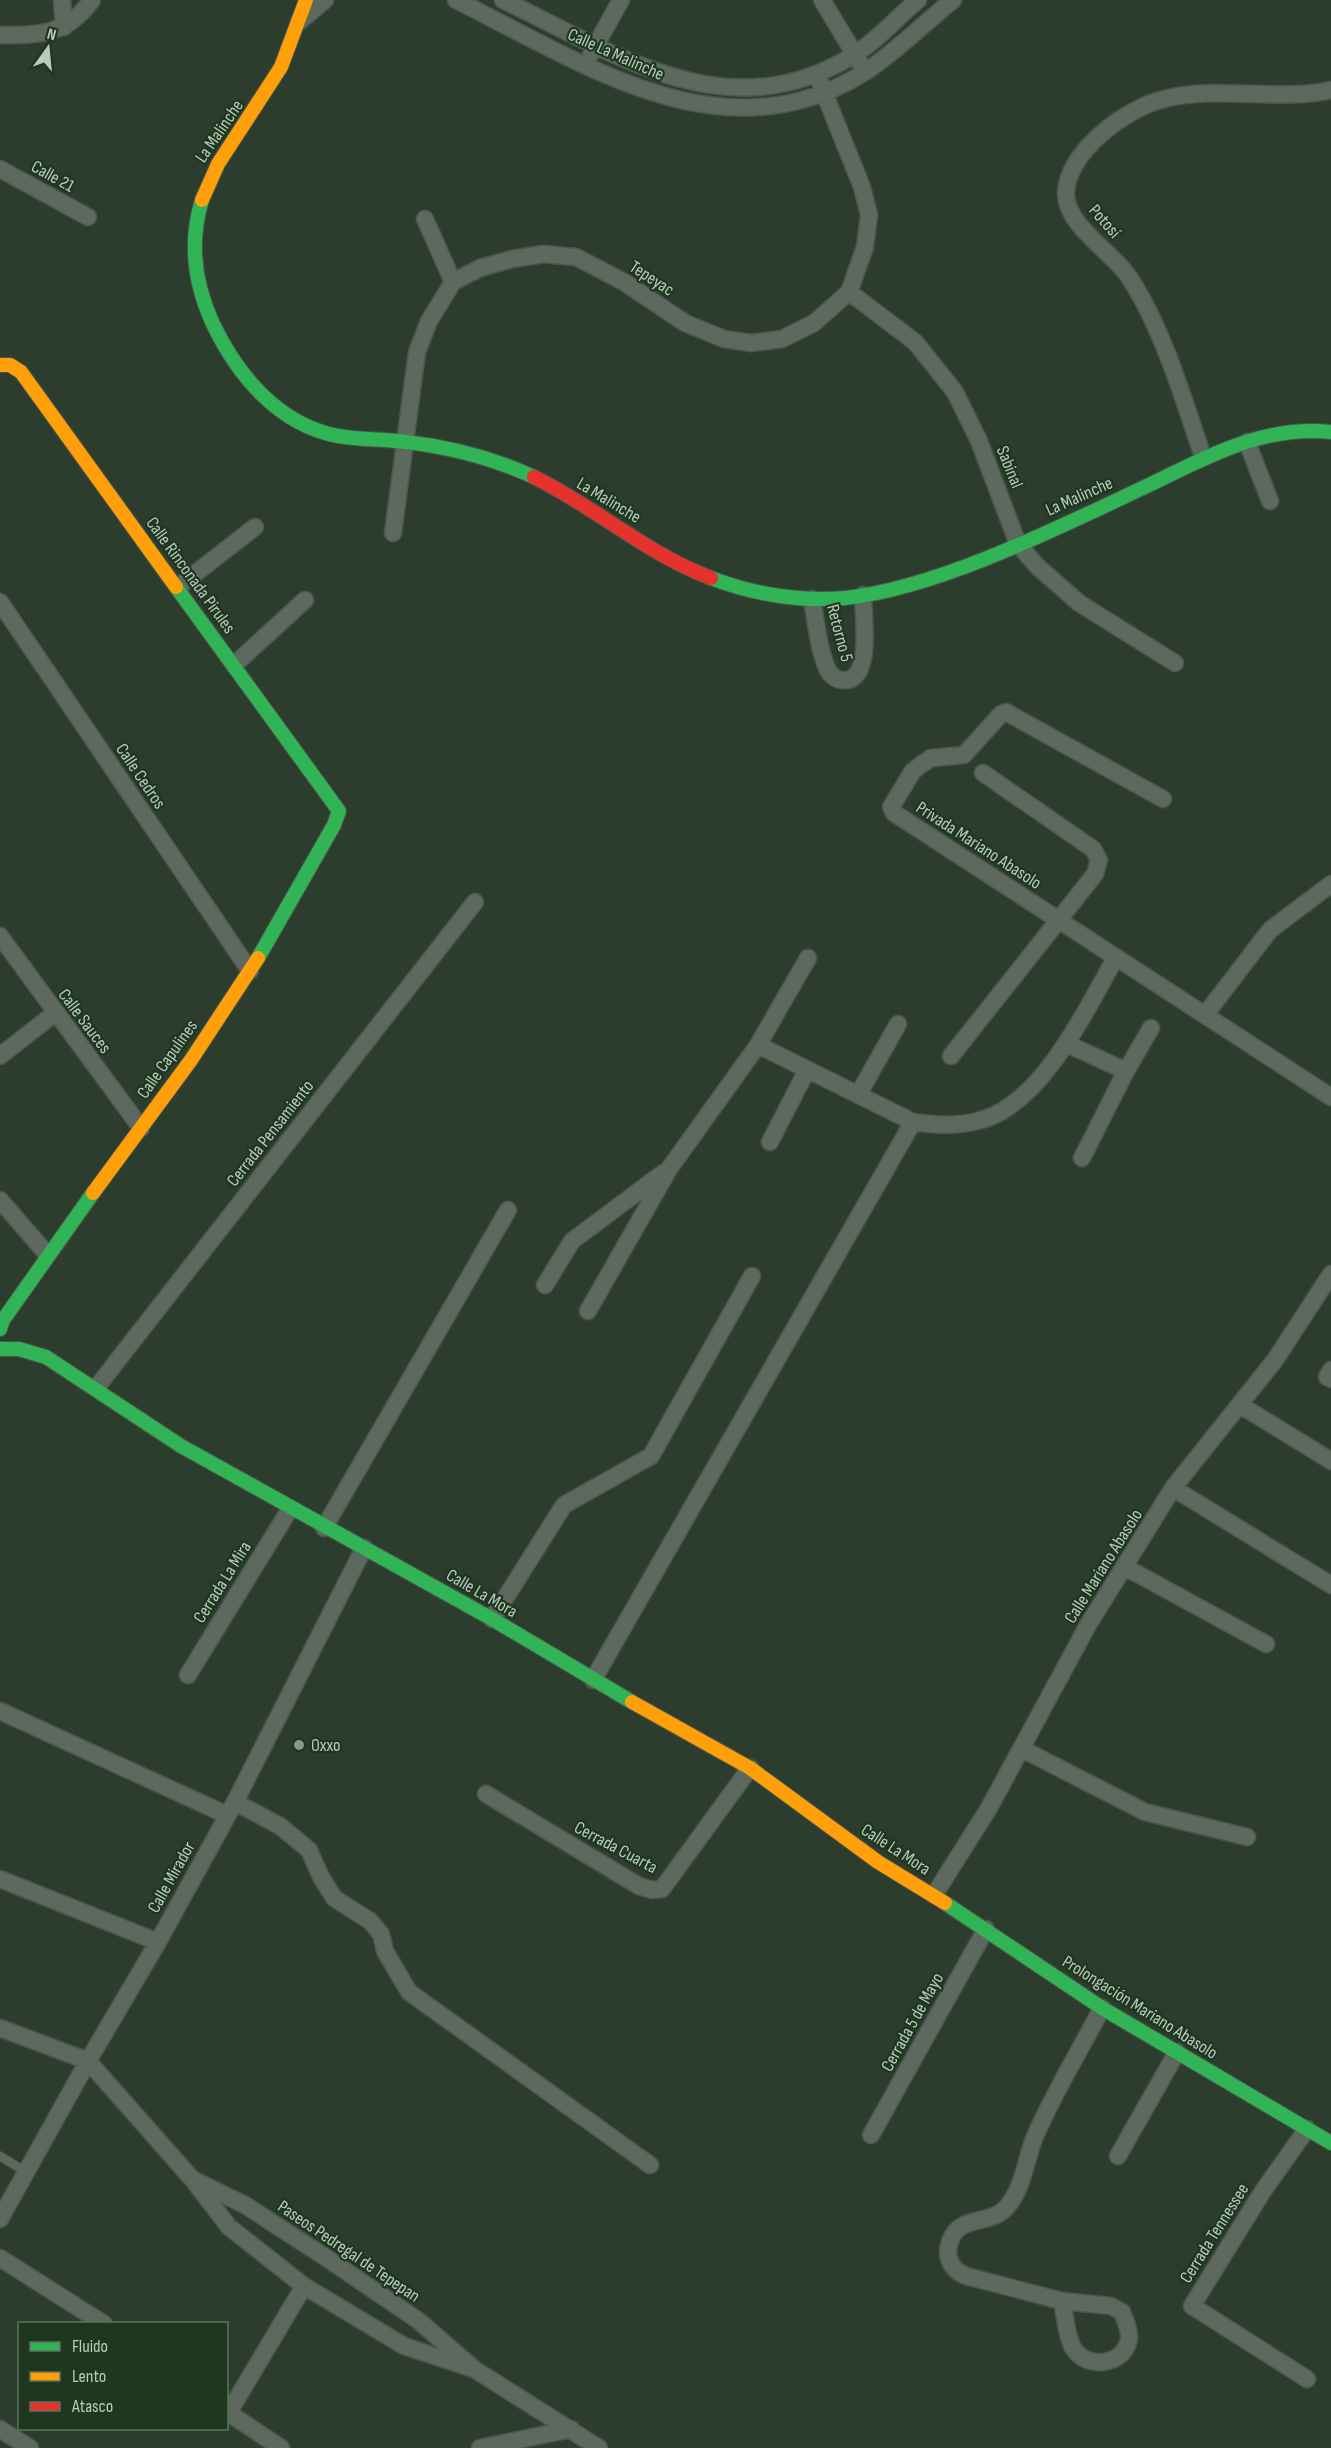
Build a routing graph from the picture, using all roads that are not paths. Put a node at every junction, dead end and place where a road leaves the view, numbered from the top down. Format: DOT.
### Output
graph roads {
  1 [pos="62,0"];
  2 [pos="92,0"];
  3 [pos="306,0"];
  4 [pos="325,0"];
  5 [pos="456,0"];
  6 [pos="503,0"];
  7 [pos="621,0"];
  8 [pos="822,0"];
  9 [pos="918,0"];
  10 [pos="953,0"];
  11 [pos="299,23"];
  12 [pos="64,27"];
  13 [pos="0,35"];
  14 [pos="597,45"];
  15 [pos="854,55"];
  16 [pos="586,64"];
  17 [pos="866,71"];
  18 [pos="817,75"];
  19 [pos="1331,90"];
  20 [pos="825,93"];
  21 [pos="0,169"];
  22 [pos="88,217"];
  23 [pos="425,219"];
  24 [pos="453,282"];
  25 [pos="849,292"];
  26 [pos="0,365"];
  27 [pos="1331,432"];
  28 [pos="407,442"];
  29 [pos="1247,442"];
  30 [pos="1203,457"];
  31 [pos="1270,501"];
  32 [pos="255,527"];
  33 [pos="393,533"];
  34 [pos="1018,544"];
  35 [pos="178,587"];
  36 [pos="863,596"];
  37 [pos="812,599"];
  38 [pos="305,600"];
  39 [pos="0,602"];
  40 [pos="1175,663"];
  41 [pos="234,665"];
  42 [pos="983,773"];
  43 [pos="331,799"];
  44 [pos="1163,799"];
  45 [pos="1331,884"];
  46 [pos="475,902"];
  47 [pos="1059,921"];
  48 [pos="0,936"];
  49 [pos="1116,957"];
  50 [pos="808,958"];
  51 [pos="250,971"];
  52 [pos="55,1013"];
  53 [pos="1205,1015"];
  54 [pos="898,1024"];
  55 [pos="1151,1028"];
  56 [pos="1067,1044"];
  57 [pos="758,1045"];
  58 [pos="0,1056"];
  59 [pos="951,1056"];
  60 [pos="807,1070"];
  61 [pos="1126,1071"];
  62 [pos="858,1095"];
  63 [pos="1331,1097"];
  64 [pos="913,1122"];
  65 [pos="141,1128"];
  66 [pos="770,1142"];
  67 [pos="1082,1158"];
  68 [pos="669,1169"];
  69 [pos="0,1200"];
  70 [pos="508,1210"];
  71 [pos="47,1254"];
  72 [pos="1331,1274"];
  73 [pos="752,1276"];
  74 [pos="545,1285"];
  75 [pos="588,1311"];
  76 [pos="0,1329"];
  77 [pos="0,1349"];
  78 [pos="1331,1370"];
  79 [pos="1331,1379"];
  80 [pos="96,1388"];
  81 [pos="1240,1405"];
  82 [pos="1331,1461"];
  83 [pos="1173,1488"];
  84 [pos="290,1509"];
  85 [pos="324,1528"];
  86 [pos="364,1548"];
  87 [pos="1125,1567"];
  88 [pos="1331,1585"];
  89 [pos="492,1619"];
  90 [pos="1266,1644"];
  91 [pos="188,1676"];
  92 [pos="593,1680"];
  93 [pos="0,1711"];
  94 [pos="1022,1749"];
  95 [pos="750,1768"];
  96 [pos="486,1794"];
  97 [pos="231,1809"];
  98 [pos="1247,1837"];
  99 [pos="0,1879"];
  100 [pos="934,1895"];
  101 [pos="986,1929"];
  102 [pos="158,1942"];
  103 [pos="1102,2008"];
  104 [pos="0,2028"];
  105 [pos="1177,2052"];
  106 [pos="88,2061"];
  107 [pos="1307,2129"];
  108 [pos="872,2135"];
  109 [pos="1331,2143"];
  110 [pos="0,2156"];
  111 [pos="1118,2156"];
  112 [pos="650,2165"];
  113 [pos="26,2172"];
  114 [pos="193,2180"];
  115 [pos="0,2219"];
  116 [pos="0,2258"];
  117 [pos="304,2286"];
  118 [pos="1062,2301"];
  119 [pos="101,2322"];
  120 [pos="474,2369"];
  121 [pos="1307,2379"];
  122 [pos="228,2412"];
  123 [pos="0,2429"];
  124 [pos="571,2429"];
  125 [pos="30,2448"];
  126 [pos="281,2448"];
  127 [pos="480,2448"];
  128 [pos="599,2448"];
  1 -- 12 [label="street"];
  2 -- 12 [label="street"];
  3 -- 11 [label="street"];
  4 -- 11 [label="street"];
  5 -- 16 [label="street, Calle La Malinche"];
  6 -- 14 [label="street, Calle La Malinche"];
  7 -- 14 [label="street"];
  8 -- 15 [label="street"];
  9 -- 15 [label="street, Calle La Malinche"];
  10 -- 17 [label="street, Calle La Malinche"];
  11 -- 28 [label="street, La Malinche"];
  12 -- 13 [label="street"];
  14 -- 16 [label="street"];
  14 -- 18 [label="street, Calle La Malinche"];
  15 -- 17 [label="street"];
  15 -- 18 [label="street, Calle La Malinche"];
  16 -- 20 [label="street, Calle La Malinche"];
  17 -- 20 [label="street, Calle La Malinche"];
  18 -- 20 [label="street, Tepeyac"];
  19 -- 30 [label="street, Potosí"];
  20 -- 25 [label="street, Tepeyac"];
  21 -- 22 [label="street, Calle 21"];
  23 -- 24 [label="street"];
  24 -- 25 [label="street, Tepeyac"];
  24 -- 28 [label="street"];
  25 -- 34 [label="street, Sabinal"];
  26 -- 35 [label="street, Calle Rinconada Pirules"];
  27 -- 29 [label="street, La Malinche"];
  28 -- 33 [label="street"];
  28 -- 37 [label="street, La Malinche"];
  29 -- 30 [label="street, La Malinche"];
  29 -- 31 [label="street"];
  30 -- 34 [label="street, La Malinche"];
  32 -- 35 [label="street"];
  34 -- 36 [label="street, La Malinche"];
  34 -- 40 [label="street, Sabinal"];
  35 -- 41 [label="street, Calle Rinconada Pirules"];
  36 -- 37 [label="street, La Malinche"];
  36 -- 37 [label="street, Retorno 5"];
  38 -- 41 [label="street"];
  39 -- 51 [label="street, Calle Cedros"];
  41 -- 43 [label="street, Calle Rinconada Pirules"];
  42 -- 47 [label="street"];
  43 -- 51 [label="street, Calle Capulines"];
  44 -- 47 [label="street, Privada Mariano Abasolo"];
  45 -- 53 [label="street"];
  46 -- 80 [label="street, Cerrada Pensamiento"];
  47 -- 49 [label="street, Privada Mariano Abasolo"];
  47 -- 59 [label="street"];
  48 -- 52 [label="street, Calle Sauces"];
  49 -- 53 [label="street, Privada Mariano Abasolo"];
  49 -- 56 [label="street"];
  50 -- 57 [label="street"];
  51 -- 65 [label="street, Calle Capulines"];
  52 -- 58 [label="street"];
  52 -- 65 [label="street, Calle Sauces"];
  53 -- 63 [label="street, Privada Mariano Abasolo"];
  54 -- 62 [label="street"];
  55 -- 61 [label="street"];
  56 -- 61 [label="street"];
  56 -- 64 [label="street"];
  57 -- 60 [label="street"];
  57 -- 68 [label="street"];
  60 -- 62 [label="street"];
  60 -- 66 [label="street"];
  61 -- 67 [label="street"];
  62 -- 64 [label="street"];
  64 -- 92 [label="street"];
  65 -- 71 [label="street, Calle Capulines"];
  68 -- 74 [label="street"];
  68 -- 75 [label="street"];
  69 -- 71 [label="street"];
  70 -- 85 [label="street"];
  71 -- 76 [label="street, Calle Capulines"];
  72 -- 81 [label="street, Calle Mariano Abasolo"];
  73 -- 89 [label="street"];
  77 -- 80 [label="street, Calle La Mora"];
  78 -- 79 [label="street"];
  80 -- 84 [label="street, Calle La Mora"];
  81 -- 82 [label="street"];
  81 -- 83 [label="street, Calle Mariano Abasolo"];
  83 -- 87 [label="street, Calle Mariano Abasolo"];
  83 -- 88 [label="street"];
  84 -- 85 [label="street, Calle La Mora"];
  84 -- 91 [label="street, Cerrada La Mira"];
  85 -- 86 [label="street, Calle La Mora"];
  86 -- 89 [label="street, Calle La Mora"];
  86 -- 97 [label="street, Calle Mirador"];
  87 -- 90 [label="street"];
  87 -- 94 [label="street, Calle Mariano Abasolo"];
  89 -- 92 [label="street, Calle La Mora"];
  92 -- 95 [label="street, Calle La Mora"];
  93 -- 97 [label="street"];
  94 -- 98 [label="street"];
  94 -- 100 [label="street, Calle Mariano Abasolo"];
  95 -- 96 [label="street, Cerrada Cuarta"];
  95 -- 100 [label="street, Calle La Mora"];
  97 -- 102 [label="street, Calle Mirador"];
  97 -- 112 [label="street"];
  99 -- 102 [label="street"];
  100 -- 101 [label="street, Prolongación Mariano Abasolo"];
  101 -- 103 [label="street, Prolongación Mariano Abasolo"];
  101 -- 108 [label="street, Cerrada 5 de Mayo"];
  102 -- 106 [label="street, Calle Mirador"];
  103 -- 105 [label="street, Prolongación Mariano Abasolo"];
  103 -- 118 [label="street"];
  104 -- 106 [label="street"];
  105 -- 107 [label="street, Prolongación Mariano Abasolo"];
  105 -- 111 [label="street"];
  106 -- 113 [label="street, Calle Mirador"];
  106 -- 114 [label="street, Paseos Pedregal de Tepepan"];
  107 -- 109 [label="street, Prolongación Mariano Abasolo"];
  107 -- 121 [label="street, Cerrada Tennessee"];
  110 -- 113 [label="lane"];
  113 -- 115 [label="street, Calle Mirador"];
  114 -- 117 [label="street, Paseos Pedregal de Tepepan"];
  114 -- 120 [label="street, Paseos Pedregal de Tepepan"];
  116 -- 119 [label="street"];
  117 -- 120 [label="street, Paseos Pedregal de Tepepan"];
  117 -- 122 [label="street"];
  118 -- 118 [label="street"];
  120 -- 124 [label="street, Paseos Pedregal de Tepepan"];
  122 -- 126 [label="street"];
  123 -- 125 [label="street"];
  124 -- 127 [label="street"];
  124 -- 128 [label="street, Paseos Pedregal de Tepepan"];
}
